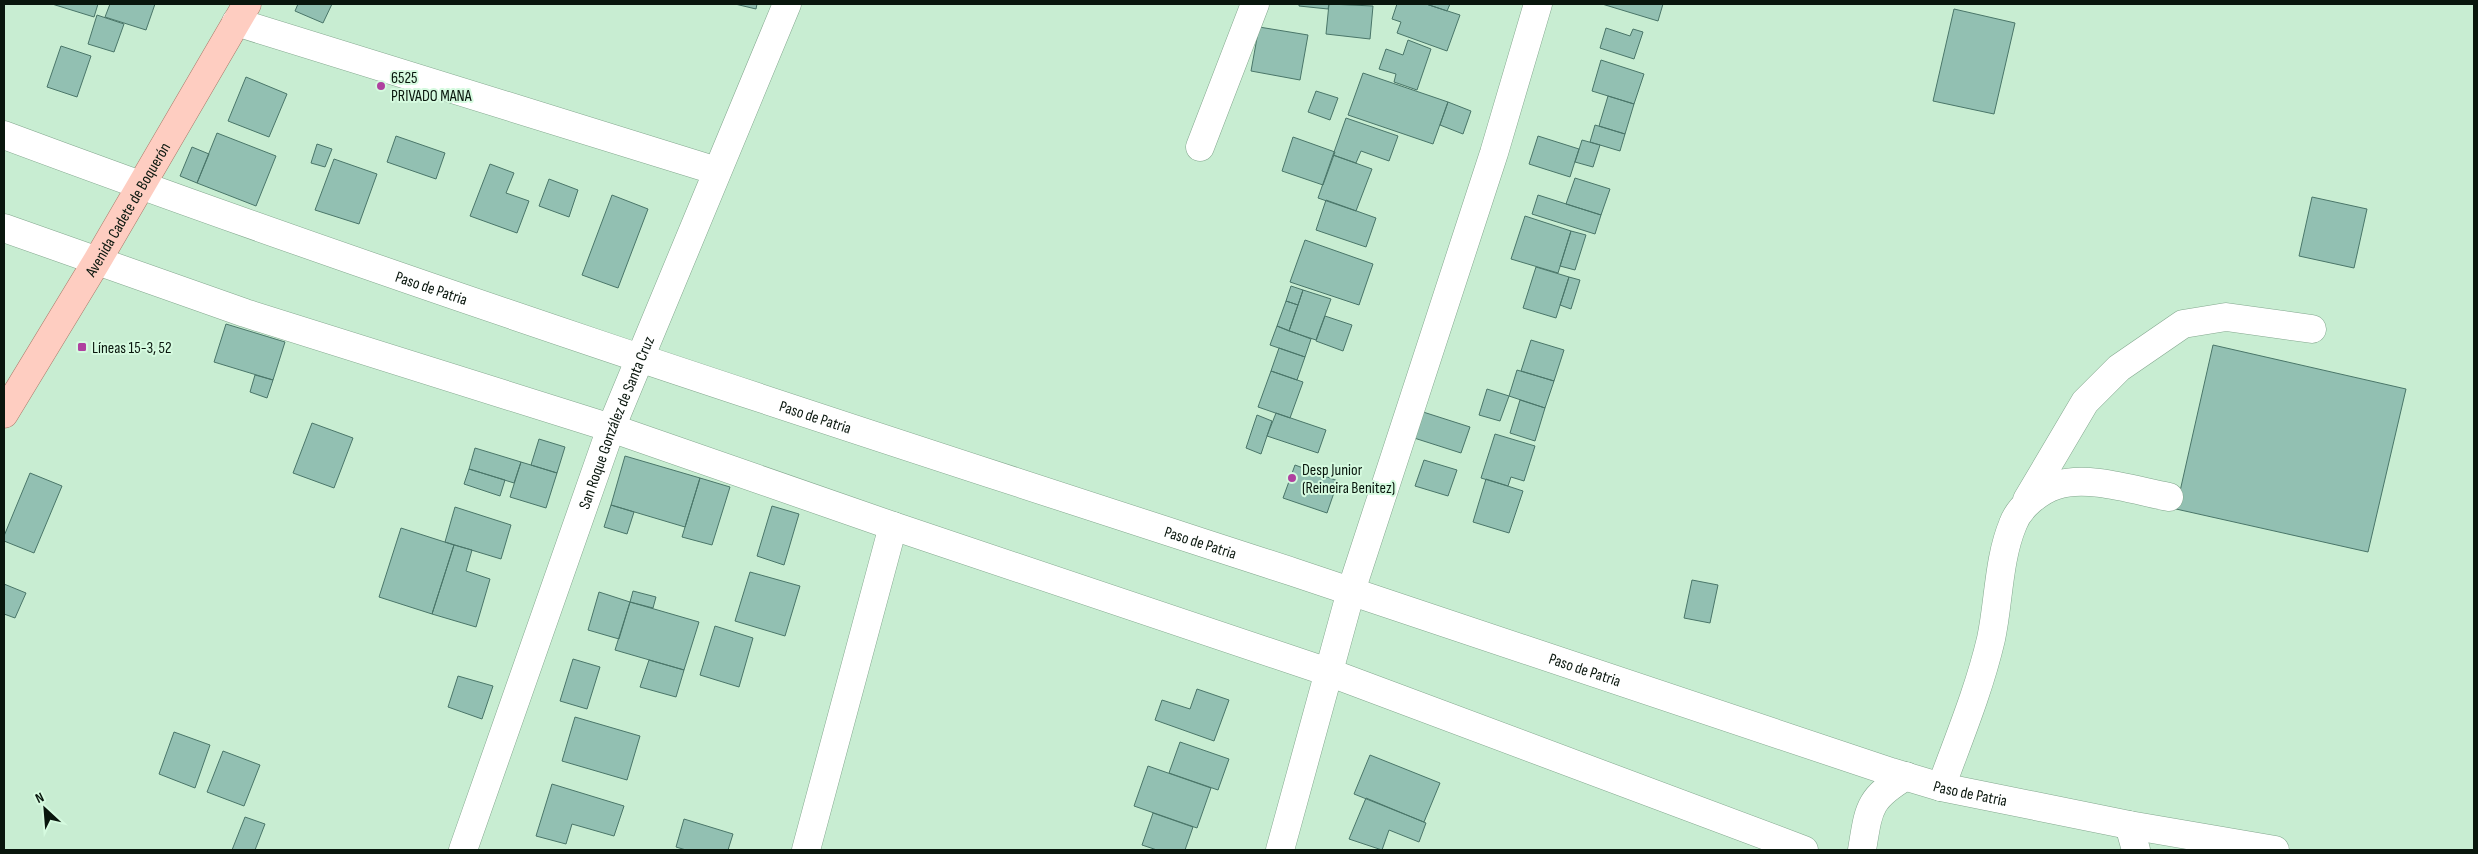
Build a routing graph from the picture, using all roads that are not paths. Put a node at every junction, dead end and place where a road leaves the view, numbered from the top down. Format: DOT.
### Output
graph roads {
  1 [pos="787,4"];
  2 [pos="1255,4"];
  3 [pos="1538,4"];
  4 [pos="241,13"];
  5 [pos="4,135"];
  6 [pos="1200,147"];
  7 [pos="717,171"];
  8 [pos="139,186"];
  9 [pos="4,228"];
  10 [pos="97,262"];
  11 [pos="2312,329"];
  12 [pos="640,359"];
  13 [pos="4,414"];
  14 [pos="611,428"];
  15 [pos="2169,497"];
  16 [pos="2021,510"];
  17 [pos="893,526"];
  18 [pos="1351,591"];
  19 [pos="1328,672"];
  20 [pos="1906,776"];
  21 [pos="1941,787"];
  22 [pos="2132,838"];
  23 [pos="464,850"];
  24 [pos="806,850"];
  25 [pos="1280,850"];
  26 [pos="1804,850"];
  27 [pos="1862,850"];
  28 [pos="2275,850"];
  1 -- 7 [label="street, San Roque González de Santa Cruz"];
  2 -- 6 [label="street"];
  3 -- 18 [label="street"];
  4 -- 7 [label="street"];
  4 -- 8 [label="main road, Avenida Cadete de Boquerón"];
  5 -- 8 [label="street, Paso de Patria"];
  7 -- 12 [label="street, San Roque González de Santa Cruz"];
  8 -- 10 [label="main road, Avenida Cadete de Boquerón"];
  8 -- 12 [label="street, Paso de Patria"];
  9 -- 10 [label="street"];
  10 -- 13 [label="main road, Avenida Cadete de Boquerón"];
  10 -- 14 [label="street"];
  11 -- 16 [label="street"];
  12 -- 14 [label="street, San Roque González de Santa Cruz"];
  12 -- 18 [label="street, Paso de Patria"];
  14 -- 17 [label="street"];
  14 -- 23 [label="street, San Roque González de Santa Cruz"];
  15 -- 16 [label="street"];
  16 -- 21 [label="street"];
  17 -- 19 [label="street"];
  17 -- 24 [label="street"];
  18 -- 19 [label="street"];
  18 -- 20 [label="street, Paso de Patria"];
  19 -- 25 [label="street"];
  19 -- 26 [label="street"];
  20 -- 21 [label="street, Paso de Patria"];
  20 -- 27 [label="street"];
  21 -- 22 [label="street, Paso de Patria"];
  22 -- 28 [label="street, Paso de Patria"];
}
